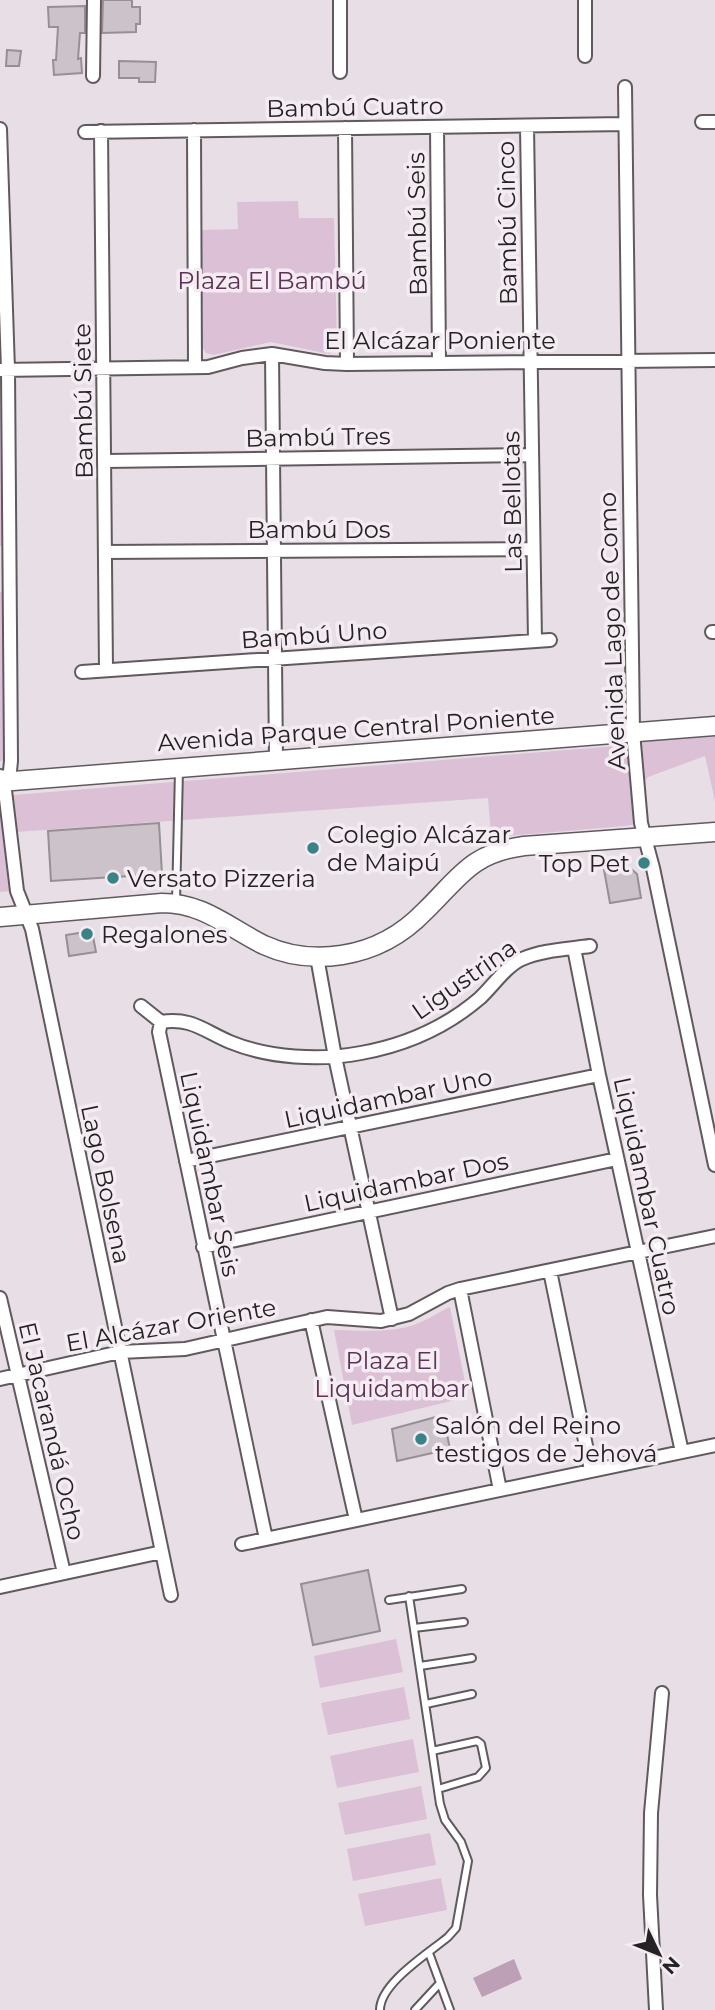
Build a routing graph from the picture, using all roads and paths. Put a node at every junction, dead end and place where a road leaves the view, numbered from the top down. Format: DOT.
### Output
graph roads {
  1 [pos="94,0"];
  2 [pos="340,0"];
  3 [pos="585,0"];
  4 [pos="585,56"];
  5 [pos="340,72"];
  6 [pos="93,76"];
  7 [pos="625,87"];
  8 [pos="625,124"];
  9 [pos="527,126"];
  10 [pos="437,127"];
  11 [pos="345,128"];
  12 [pos="194,130"];
  13 [pos="0,131"];
  14 [pos="101,131"];
  15 [pos="85,132"];
  16 [pos="272,354"];
  17 [pos="715,360"];
  18 [pos="627,361"];
  19 [pos="530,362"];
  20 [pos="439,363"];
  21 [pos="347,364"];
  22 [pos="195,367"];
  23 [pos="103,369"];
  24 [pos="4,370"];
  25 [pos="532,455"];
  26 [pos="273,459"];
  27 [pos="105,461"];
  28 [pos="533,549"];
  29 [pos="274,551"];
  30 [pos="105,552"];
  31 [pos="5,577"];
  32 [pos="550,640"];
  33 [pos="535,641"];
  34 [pos="275,659"];
  35 [pos="107,670"];
  36 [pos="82,672"];
  37 [pos="715,726"];
  38 [pos="633,732"];
  39 [pos="276,760"];
  40 [pos="179,768"];
  41 [pos="1,780"];
  42 [pos="715,832"];
  43 [pos="645,838"];
  44 [pos="176,903"];
  45 [pos="26,915"];
  46 [pos="0,917"];
  47 [pos="590,946"];
  48 [pos="574,948"];
  49 [pos="317,957"];
  50 [pos="141,1006"];
  51 [pos="160,1022"];
  52 [pos="335,1057"];
  53 [pos="599,1075"];
  54 [pos="351,1128"];
  55 [pos="617,1158"];
  56 [pos="186,1161"];
  57 [pos="715,1165"];
  58 [pos="368,1211"];
  59 [pos="715,1236"];
  60 [pos="204,1247"];
  61 [pos="637,1252"];
  62 [pos="550,1270"];
  63 [pos="460,1289"];
  64 [pos="0,1298"];
  65 [pos="392,1319"];
  66 [pos="311,1320"];
  67 [pos="223,1340"];
  68 [pos="120,1352"];
  69 [pos="18,1376"];
  70 [pos="0,1379"];
  71 [pos="715,1444"];
  72 [pos="682,1451"];
  73 [pos="592,1471"];
  74 [pos="500,1490"];
  75 [pos="356,1520"];
  76 [pos="266,1539"];
  77 [pos="242,1544"];
  78 [pos="162,1552"];
  79 [pos="64,1573"];
  80 [pos="0,1587"];
  81 [pos="462,1589"];
  82 [pos="171,1595"];
  83 [pos="410,1596"];
  84 [pos="389,1600"];
  85 [pos="464,1622"];
  86 [pos="414,1628"];
  87 [pos="471,1658"];
  88 [pos="420,1667"];
  89 [pos="662,1693"];
  90 [pos="472,1694"];
  91 [pos="426,1704"];
  92 [pos="432,1751"];
  93 [pos="438,1789"];
  94 [pos="429,1953"];
  95 [pos="440,1983"];
  96 [pos="380,2010"];
  97 [pos="415,2010"];
  98 [pos="450,2010"];
  99 [pos="656,2010"];
  1 -- 6 [label="street"];
  2 -- 5 [label="street"];
  3 -- 4 [label="street"];
  7 -- 8 [label="street, Avenida Lago de Como"];
  8 -- 9 [label="street, Bambú Cuatro"];
  8 -- 18 [label="street, Avenida Lago de Como"];
  9 -- 10 [label="street, Bambú Cuatro"];
  9 -- 19 [label="street, Bambú Cinco"];
  10 -- 11 [label="street, Bambú Cuatro"];
  10 -- 20 [label="street, Bambú Seis"];
  11 -- 12 [label="street, Bambú Cuatro"];
  11 -- 21 [label="street"];
  12 -- 14 [label="street, Bambú Cuatro"];
  12 -- 22 [label="street"];
  13 -- 24 [label="street, Lago Bolsena"];
  14 -- 15 [label="street, Bambú Cuatro"];
  14 -- 23 [label="street, Bambú Siete"];
  16 -- 21 [label="street, El Alcázar Poniente"];
  16 -- 22 [label="street, El Alcázar Poniente"];
  16 -- 26 [label="street"];
  17 -- 18 [label="street, El Alcázar Poniente"];
  18 -- 19 [label="street, El Alcázar Poniente"];
  18 -- 38 [label="street, Avenida Lago de Como"];
  19 -- 20 [label="street, El Alcázar Poniente"];
  19 -- 25 [label="street, Las Bellotas"];
  20 -- 21 [label="street, El Alcázar Poniente"];
  22 -- 23 [label="street, El Alcázar Poniente"];
  23 -- 24 [label="street, El Alcázar Poniente"];
  23 -- 27 [label="street, Bambú Siete"];
  24 -- 31 [label="street, Lago Bolsena"];
  25 -- 26 [label="street, Bambú Tres"];
  25 -- 28 [label="street, Las Bellotas"];
  26 -- 27 [label="street, Bambú Tres"];
  26 -- 29 [label="street"];
  27 -- 30 [label="street, Bambú Siete"];
  28 -- 29 [label="street, Bambú Dos"];
  28 -- 33 [label="street, Las Bellotas"];
  29 -- 30 [label="street, Bambú Dos"];
  29 -- 34 [label="street"];
  30 -- 35 [label="street, Bambú Siete"];
  31 -- 41 [label="street, Lago Bolsena"];
  32 -- 33 [label="street, Bambú Uno"];
  33 -- 34 [label="street, Bambú Uno"];
  34 -- 35 [label="street, Bambú Uno"];
  34 -- 39 [label="street"];
  35 -- 36 [label="street, Bambú Uno"];
  37 -- 38 [label="street, Avenida Parque Central Poniente"];
  38 -- 39 [label="street, Avenida Parque Central Poniente"];
  38 -- 43 [label="street, Avenida Lago de Como"];
  39 -- 40 [label="street, Avenida Parque Central Poniente"];
  40 -- 41 [label="street, Avenida Parque Central Poniente"];
  40 -- 44 [label="lane"];
  41 -- 45 [label="street, Lago Bolsena"];
  42 -- 43 [label="street"];
  43 -- 49 [label="street"];
  43 -- 57 [label="street, Avenida Lago de Como"];
  44 -- 45 [label="street"];
  44 -- 49 [label="street"];
  45 -- 46 [label="street"];
  45 -- 68 [label="street, Lago Bolsena"];
  47 -- 48 [label="street, Ligustrina"];
  48 -- 52 [label="street, Ligustrina"];
  48 -- 53 [label="street, Liquidambar Cuatro"];
  49 -- 52 [label="street"];
  50 -- 51 [label="street"];
  51 -- 52 [label="street, Ligustrina"];
  51 -- 56 [label="street, Liquidambar Seis"];
  52 -- 54 [label="street"];
  53 -- 54 [label="street, Liquidambar Uno"];
  53 -- 55 [label="street, Liquidambar Cuatro"];
  54 -- 56 [label="street, Liquidambar Uno"];
  54 -- 58 [label="street"];
  55 -- 58 [label="street, Liquidambar Dos"];
  55 -- 61 [label="street, Liquidambar Cuatro"];
  56 -- 60 [label="street, Liquidambar Seis"];
  58 -- 60 [label="street, Liquidambar Dos"];
  58 -- 65 [label="street"];
  59 -- 61 [label="street, El Alcázar Oriente"];
  60 -- 67 [label="street, Liquidambar Seis"];
  61 -- 62 [label="street, El Alcázar Oriente"];
  61 -- 72 [label="street, Liquidambar Cuatro"];
  62 -- 63 [label="street, El Alcázar Oriente"];
  62 -- 73 [label="street"];
  63 -- 65 [label="street, El Alcázar Oriente"];
  63 -- 74 [label="street"];
  64 -- 69 [label="street, El Jacarandá Ocho"];
  65 -- 66 [label="street, El Alcázar Oriente"];
  66 -- 67 [label="street, El Alcázar Oriente"];
  66 -- 75 [label="street"];
  67 -- 68 [label="street, El Alcázar Oriente"];
  67 -- 76 [label="street, Liquidambar Seis"];
  68 -- 69 [label="street, El Alcázar Oriente"];
  68 -- 78 [label="street, Lago Bolsena"];
  69 -- 70 [label="street, El Alcázar Oriente"];
  69 -- 79 [label="street, El Jacarandá Ocho"];
  71 -- 72 [label="street"];
  72 -- 73 [label="street"];
  73 -- 74 [label="street"];
  74 -- 75 [label="street"];
  75 -- 76 [label="street"];
  76 -- 77 [label="street"];
  78 -- 79 [label="street"];
  78 -- 82 [label="street, Lago Bolsena"];
  79 -- 80 [label="street"];
  81 -- 83 [label="lane"];
  83 -- 84 [label="lane"];
  83 -- 86 [label="lane"];
  85 -- 86 [label="lane"];
  86 -- 88 [label="lane"];
  87 -- 88 [label="lane"];
  88 -- 91 [label="lane"];
  89 -- 99 [label="street"];
  90 -- 91 [label="lane"];
  91 -- 92 [label="lane"];
  92 -- 93 [label="lane"];
  92 -- 93 [label="lane"];
  93 -- 94 [label="lane"];
  94 -- 95 [label="lane"];
  94 -- 96 [label="lane"];
  95 -- 97 [label="lane"];
  95 -- 98 [label="lane"];
}
